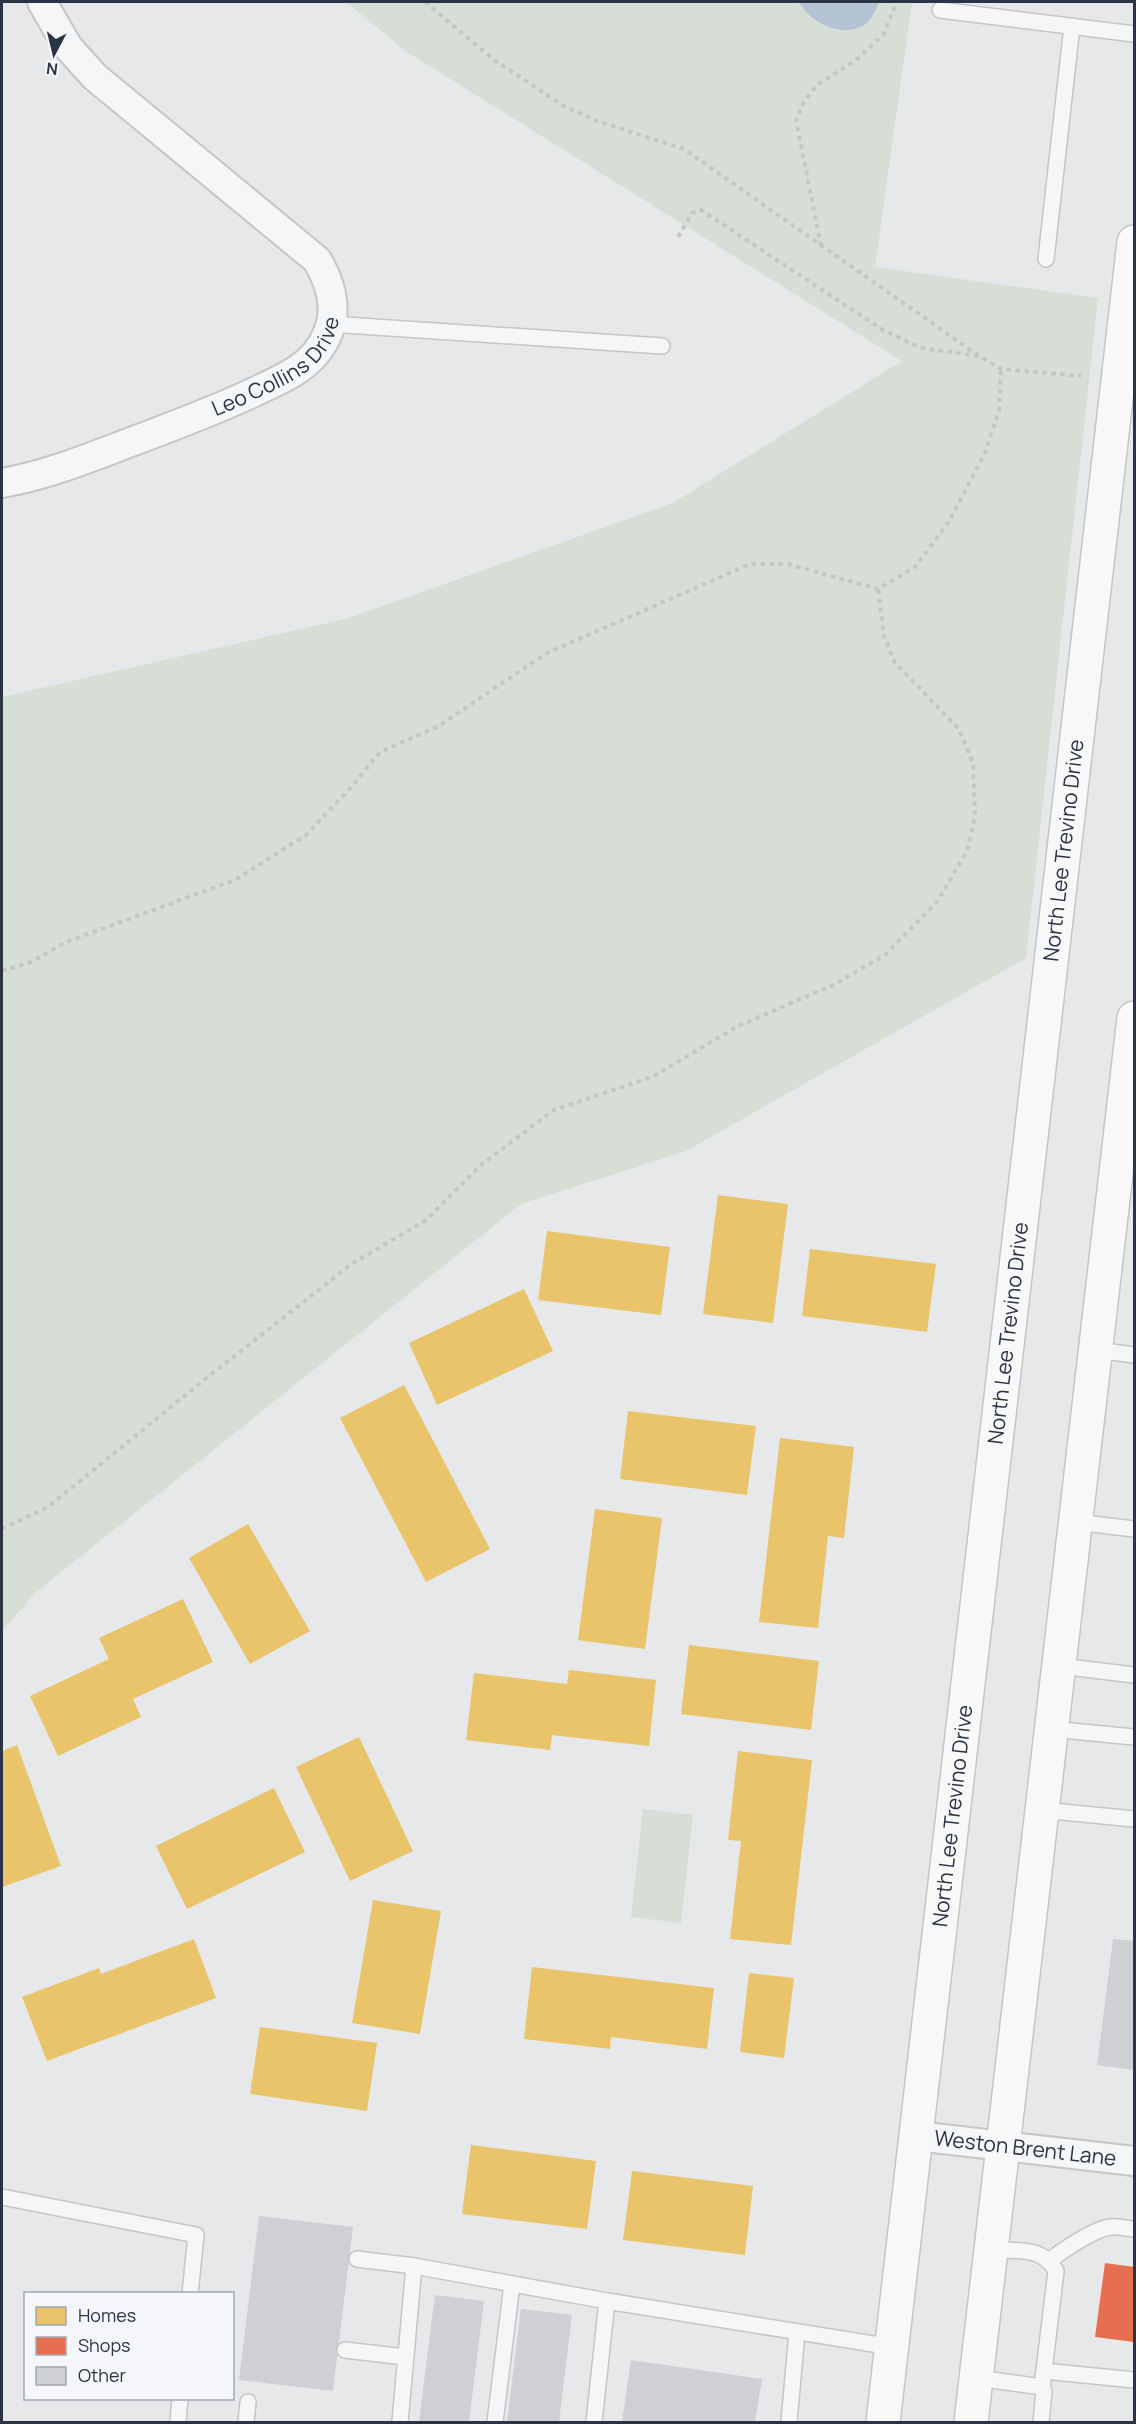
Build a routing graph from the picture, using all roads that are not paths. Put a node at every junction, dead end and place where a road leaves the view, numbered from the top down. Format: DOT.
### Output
graph roads {
  1 [pos="42,2"];
  2 [pos="940,10"];
  3 [pos="1072,26"];
  4 [pos="1134,34"];
  5 [pos="1134,242"];
  6 [pos="1046,259"];
  7 [pos="330,324"];
  8 [pos="662,346"];
  9 [pos="2,483"];
  10 [pos="1134,1018"];
  11 [pos="1126,1170"];
  12 [pos="1096,1350"];
  13 [pos="1134,1355"];
  14 [pos="1076,1522"];
  15 [pos="1134,1529"];
  16 [pos="1060,1666"];
  17 [pos="1134,1675"];
  18 [pos="1051,1729"];
  19 [pos="1134,1737"];
  20 [pos="1042,1810"];
  21 [pos="1134,1819"];
  22 [pos="916,2136"];
  23 [pos="1005,2145"];
  24 [pos="1134,2161"];
  25 [pos="2,2197"];
  26 [pos="1134,2229"];
  27 [pos="992,2250"];
  28 [pos="357,2259"];
  29 [pos="1050,2260"];
  30 [pos="414,2266"];
  31 [pos="512,2284"];
  32 [pos="190,2292"];
  33 [pos="607,2301"];
  34 [pos="798,2332"];
  35 [pos="892,2346"];
  36 [pos="345,2350"];
  37 [pos="405,2357"];
  38 [pos="1044,2371"];
  39 [pos="977,2378"];
  40 [pos="1134,2380"];
  41 [pos="1042,2387"];
  42 [pos="180,2400"];
  43 [pos="248,2402"];
  44 [pos="178,2422"];
  45 [pos="246,2422"];
  46 [pos="400,2422"];
  47 [pos="495,2422"];
  48 [pos="594,2422"];
  49 [pos="789,2422"];
  50 [pos="884,2422"];
  51 [pos="971,2422"];
  52 [pos="1041,2422"];
  1 -- 7 [label="street, Leo Collins Drive"];
  2 -- 3 [label="lane"];
  3 -- 4 [label="lane"];
  3 -- 6 [label="lane"];
  5 -- 22 [label="main road, North Lee Trevino Drive"];
  7 -- 8 [label="lane"];
  7 -- 9 [label="street, Leo Collins Drive"];
  10 -- 11 [label="main road"];
  11 -- 12 [label="main road"];
  12 -- 13 [label="lane"];
  12 -- 14 [label="main road"];
  14 -- 15 [label="lane"];
  14 -- 16 [label="main road"];
  16 -- 17 [label="lane"];
  16 -- 18 [label="main road"];
  18 -- 19 [label="lane"];
  18 -- 20 [label="main road"];
  20 -- 21 [label="lane"];
  20 -- 23 [label="main road"];
  22 -- 23 [label="street, Weston Brent Lane"];
  22 -- 35 [label="main road, North Lee Trevino Drive"];
  23 -- 24 [label="street, Weston Brent Lane"];
  23 -- 27 [label="main road"];
  25 -- 32 [label="lane"];
  26 -- 29 [label="lane"];
  27 -- 29 [label="lane"];
  27 -- 39 [label="main road"];
  28 -- 30 [label="lane"];
  29 -- 38 [label="lane"];
  30 -- 31 [label="lane"];
  30 -- 37 [label="lane"];
  31 -- 33 [label="lane"];
  31 -- 47 [label="lane"];
  33 -- 34 [label="lane"];
  33 -- 48 [label="lane"];
  34 -- 35 [label="lane"];
  34 -- 49 [label="lane"];
  35 -- 50 [label="main road, North Lee Trevino Drive"];
  36 -- 37 [label="lane"];
  37 -- 46 [label="lane"];
  38 -- 40 [label="lane"];
  38 -- 41 [label="lane"];
  39 -- 41 [label="lane"];
  39 -- 51 [label="main road"];
  41 -- 52 [label="lane"];
  42 -- 44 [label="lane"];
  43 -- 45 [label="lane"];
}
